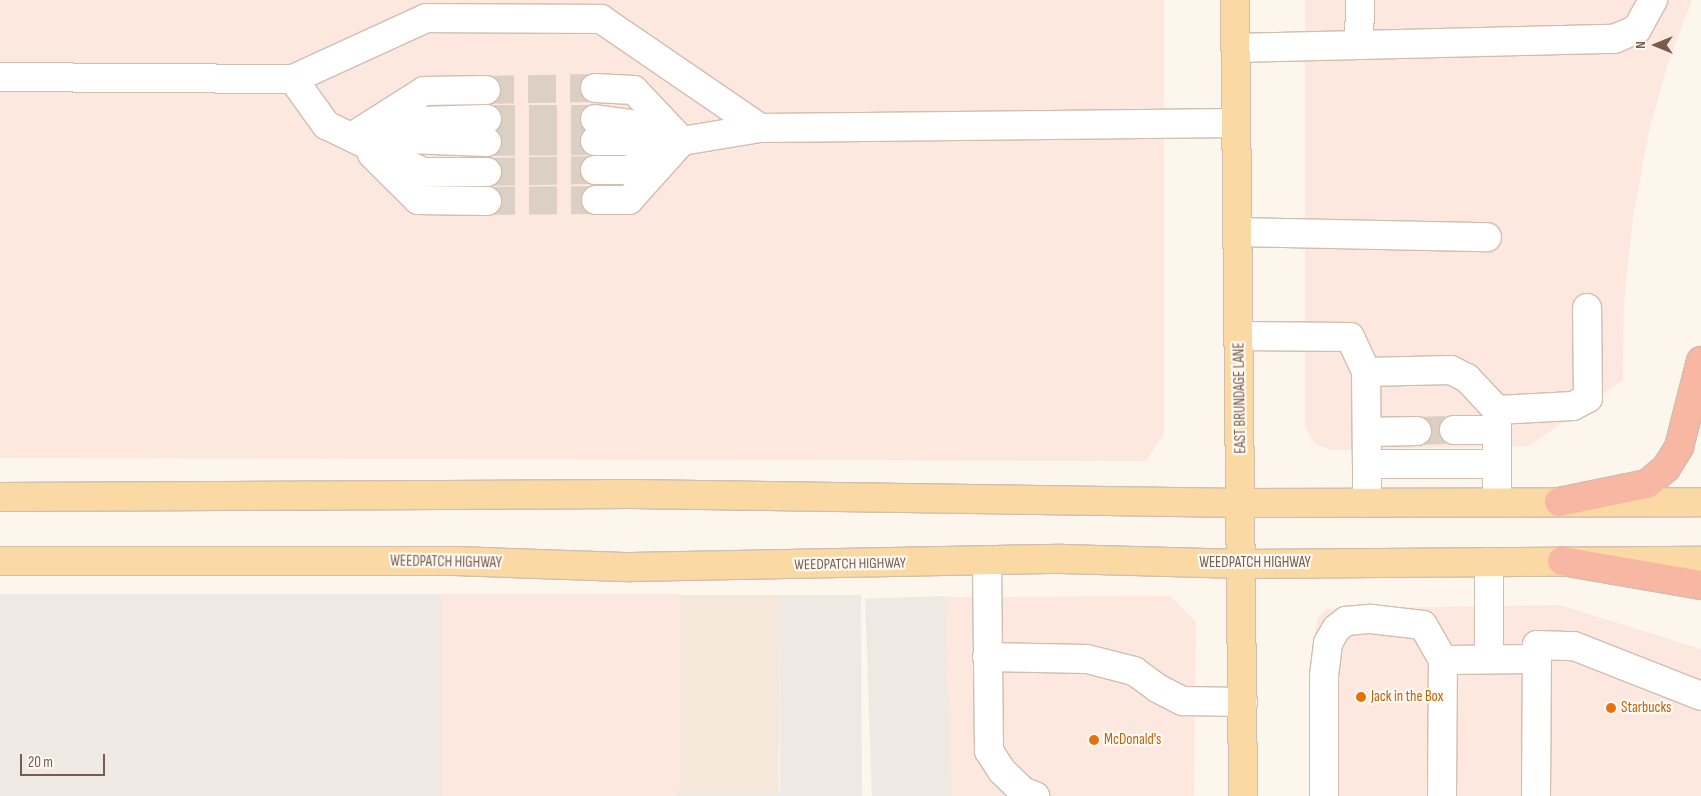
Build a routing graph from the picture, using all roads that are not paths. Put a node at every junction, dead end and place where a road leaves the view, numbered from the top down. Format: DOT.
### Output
graph roads {
  1 [pos="1235,0"];
  2 [pos="1360,0"];
  3 [pos="1653,0"];
  4 [pos="426,9"];
  5 [pos="1359,45"];
  6 [pos="1236,48"];
  7 [pos="0,77"];
  8 [pos="293,79"];
  9 [pos="595,88"];
  10 [pos="486,90"];
  11 [pos="1236,122"];
  12 [pos="760,128"];
  13 [pos="595,130"];
  14 [pos="487,131"];
  15 [pos="353,136"];
  16 [pos="682,141"];
  17 [pos="595,170"];
  18 [pos="487,172"];
  19 [pos="596,200"];
  20 [pos="487,201"];
  21 [pos="1238,232"];
  22 [pos="1487,237"];
  23 [pos="1587,308"];
  24 [pos="1239,336"];
  25 [pos="1701,361"];
  26 [pos="1366,372"];
  27 [pos="1496,420"];
  28 [pos="1454,430"];
  29 [pos="1417,431"];
  30 [pos="1367,432"];
  31 [pos="1367,464"];
  32 [pos="1496,464"];
  33 [pos="0,497"];
  34 [pos="1367,502"];
  35 [pos="1497,502"];
  36 [pos="1559,502"];
  37 [pos="1701,502"];
  38 [pos="1242,503"];
  39 [pos="0,561"];
  40 [pos="987,561"];
  41 [pos="1562,561"];
  42 [pos="1701,561"];
  43 [pos="1490,562"];
  44 [pos="1242,564"];
  45 [pos="1701,585"];
  46 [pos="1538,652"];
  47 [pos="987,657"];
  48 [pos="1489,659"];
  49 [pos="1443,660"];
  50 [pos="1701,696"];
  51 [pos="1243,702"];
  52 [pos="1035,796"];
  53 [pos="1244,796"];
  54 [pos="1324,796"];
  55 [pos="1442,796"];
  56 [pos="1536,796"];
  1 -- 6 [label="main road, EAST BRUNDAGE LANE"];
  2 -- 5 [label="lane"];
  3 -- 5 [label="lane"];
  4 -- 8 [label="lane"];
  4 -- 12 [label="lane"];
  5 -- 6 [label="lane"];
  6 -- 11 [label="main road, EAST BRUNDAGE LANE"];
  7 -- 8 [label="lane"];
  8 -- 15 [label="lane"];
  9 -- 16 [label="lane"];
  10 -- 15 [label="lane"];
  11 -- 12 [label="lane"];
  11 -- 21 [label="main road, EAST BRUNDAGE LANE"];
  12 -- 16 [label="lane"];
  13 -- 16 [label="lane"];
  14 -- 15 [label="lane"];
  15 -- 18 [label="lane"];
  15 -- 20 [label="lane"];
  16 -- 17 [label="lane"];
  16 -- 19 [label="lane"];
  21 -- 22 [label="lane"];
  21 -- 24 [label="main road, EAST BRUNDAGE LANE"];
  23 -- 27 [label="lane"];
  24 -- 26 [label="lane"];
  24 -- 38 [label="main road, EAST BRUNDAGE LANE"];
  25 -- 36 [label="highway"];
  26 -- 27 [label="lane"];
  26 -- 30 [label="lane"];
  27 -- 28 [label="lane"];
  27 -- 32 [label="lane"];
  29 -- 30 [label="lane"];
  30 -- 31 [label="lane"];
  31 -- 32 [label="lane"];
  31 -- 34 [label="lane"];
  32 -- 35 [label="lane"];
  33 -- 38 [label="main road"];
  34 -- 35 [label="main road"];
  34 -- 38 [label="main road"];
  35 -- 36 [label="main road"];
  36 -- 37 [label="main road"];
  38 -- 44 [label="main road, EAST BRUNDAGE LANE"];
  39 -- 40 [label="main road, WEEDPATCH HIGHWAY"];
  40 -- 44 [label="main road, WEEDPATCH HIGHWAY"];
  40 -- 47 [label="lane"];
  41 -- 42 [label="main road, WEEDPATCH HIGHWAY"];
  41 -- 43 [label="main road, WEEDPATCH HIGHWAY"];
  41 -- 45 [label="highway"];
  43 -- 44 [label="main road, WEEDPATCH HIGHWAY"];
  43 -- 48 [label="lane"];
  44 -- 51 [label="main road, EAST BRUNDAGE LANE"];
  46 -- 48 [label="lane"];
  46 -- 50 [label="lane"];
  46 -- 56 [label="lane"];
  47 -- 51 [label="lane"];
  47 -- 52 [label="lane"];
  48 -- 49 [label="lane"];
  49 -- 54 [label="lane"];
  49 -- 55 [label="lane"];
  51 -- 53 [label="main road, EAST BRUNDAGE LANE"];
}
